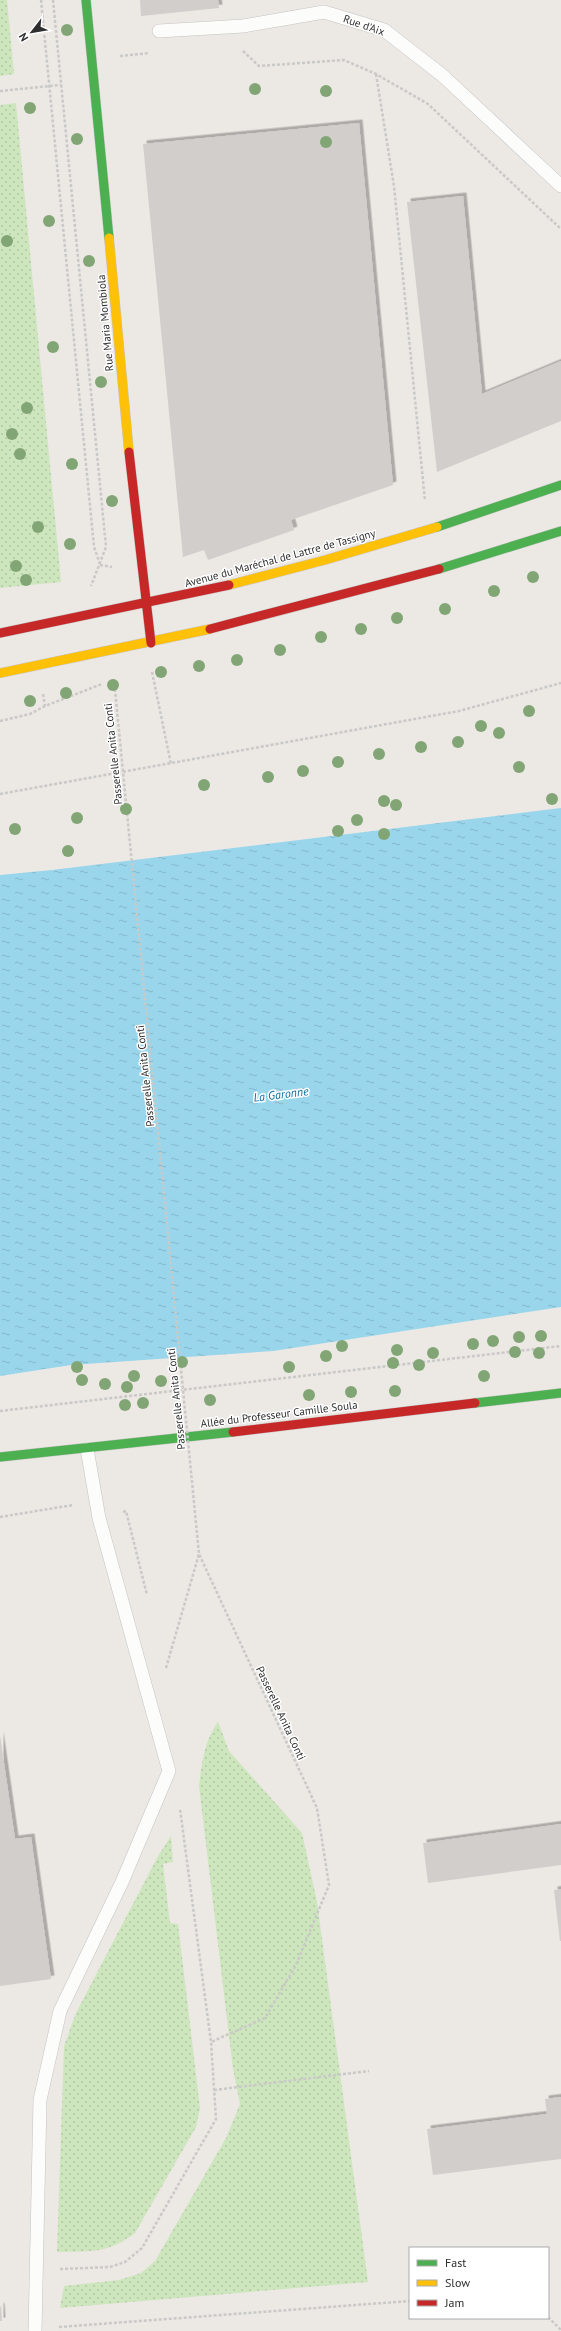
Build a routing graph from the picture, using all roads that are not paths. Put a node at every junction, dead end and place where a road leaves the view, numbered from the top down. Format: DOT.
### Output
graph roads {
  1 [pos="86,0"];
  2 [pos="159,31"];
  3 [pos="561,186"];
  4 [pos="561,486"];
  5 [pos="561,530"];
  6 [pos="146,604"];
  7 [pos="0,634"];
  8 [pos="151,643"];
  9 [pos="0,673"];
  10 [pos="561,1393"];
  11 [pos="86,1449"];
  12 [pos="0,1457"];
  13 [pos="35,2330"];
  1 -- 6 [label="street, Rue Maria Mombiola"];
  2 -- 3 [label="lane, Rue d'Aix"];
  4 -- 6 [label="street, Avenue du Maréchal de Lattre de Tassigny"];
  5 -- 8 [label="street"];
  6 -- 7 [label="street, Avenue du Maréchal de Lattre de Tassigny"];
  6 -- 8 [label="street, Rue Maria Mombiola"];
  8 -- 9 [label="street"];
  10 -- 11 [label="street, Allée du Professeur Camille Soula"];
  11 -- 12 [label="street, Allée du Professeur Camille Soula"];
  11 -- 13 [label="lane"];
}
